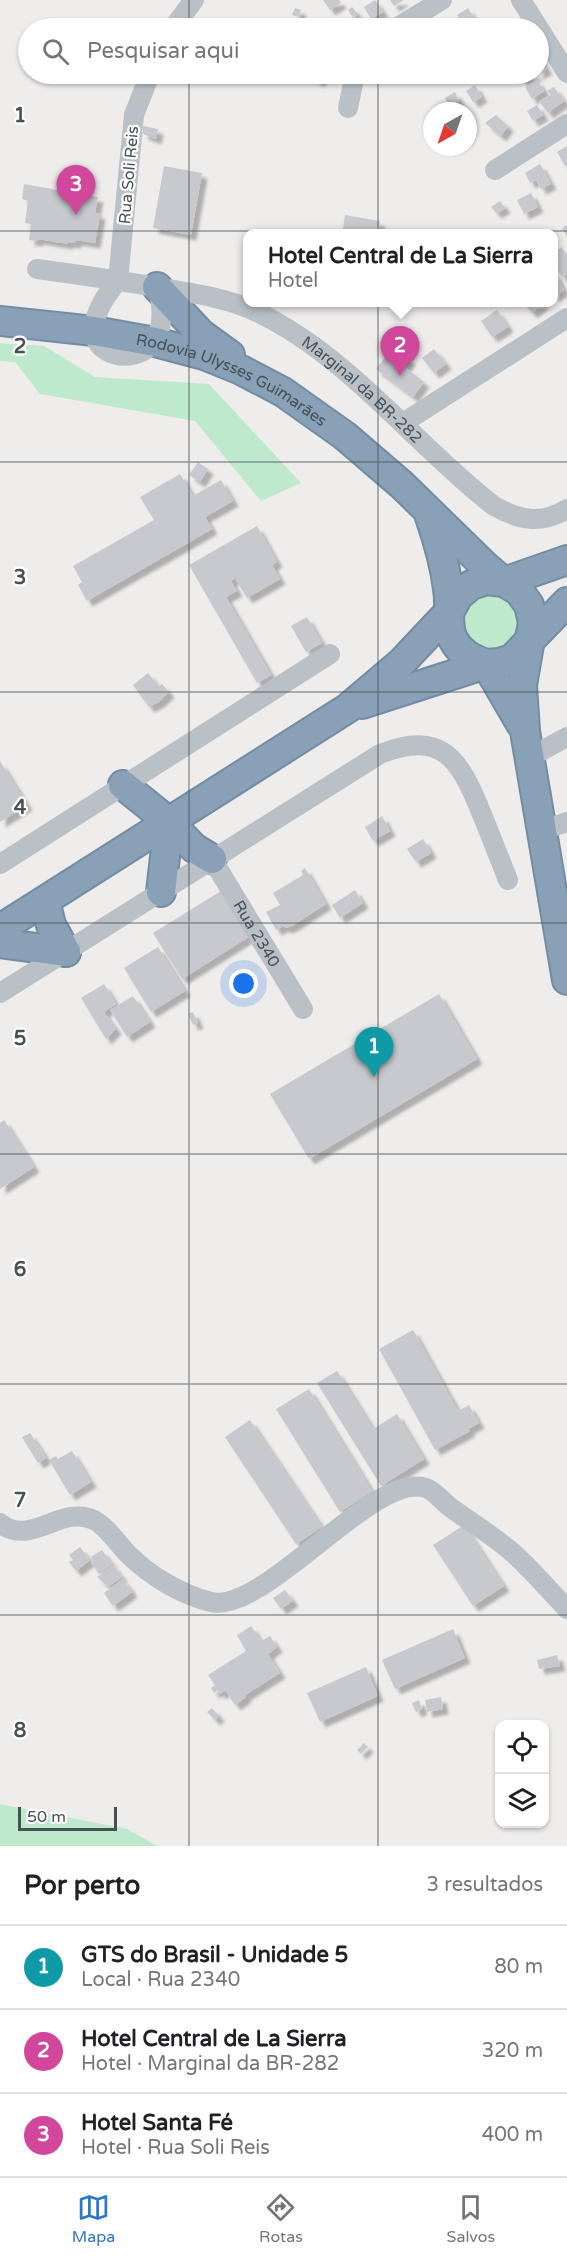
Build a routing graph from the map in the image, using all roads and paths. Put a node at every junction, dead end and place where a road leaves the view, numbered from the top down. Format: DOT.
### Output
graph roads {
  1 [pos="194,0"];
  2 [pos="442,0"];
  3 [pos="521,0"];
  4 [pos="180,18"];
  5 [pos="412,18"];
  6 [pos="532,18"];
  7 [pos="549,44"];
  8 [pos="567,73"];
  9 [pos="146,84"];
  10 [pos="353,84"];
  11 [pos="348,108"];
  12 [pos="567,124"];
  13 [pos="495,170"];
  14 [pos="37,268"];
  15 [pos="118,280"];
  16 [pos="157,287"];
  17 [pos="243,306"];
  18 [pos="245,307"];
  19 [pos="567,318"];
  20 [pos="0,321"];
  21 [pos="98,340"];
  22 [pos="155,342"];
  23 [pos="283,392"];
  24 [pos="403,423"];
  25 [pos="567,509"];
  26 [pos="428,512"];
  27 [pos="567,560"];
  28 [pos="504,582"];
  29 [pos="567,602"];
  30 [pos="450,611"];
  31 [pos="530,639"];
  32 [pos="330,654"];
  33 [pos="486,664"];
  34 [pos="348,708"];
  35 [pos="567,737"];
  36 [pos="527,744"];
  37 [pos="123,785"];
  38 [pos="169,822"];
  39 [pos="554,826"];
  40 [pos="125,850"];
  41 [pos="212,859"];
  42 [pos="0,864"];
  43 [pos="508,880"];
  44 [pos="161,892"];
  45 [pos="45,901"];
  46 [pos="0,929"];
  47 [pos="0,943"];
  48 [pos="66,952"];
  49 [pos="567,980"];
  50 [pos="0,993"];
  51 [pos="303,1009"];
  52 [pos="0,1523"];
  53 [pos="567,1609"];
  1 -- 4 [label="street"];
  2 -- 5 [label="street"];
  3 -- 6 [label="street"];
  7 -- 8 [label="street"];
  9 -- 15 [label="street, Rua Soli Reis"];
  10 -- 11 [label="street"];
  12 -- 13 [label="street"];
  14 -- 15 [label="street, Marginal da BR-282"];
  15 -- 16 [label="street, Marginal da BR-282"];
  15 -- 21 [label="street"];
  16 -- 17 [label="street, Marginal da BR-282"];
  16 -- 22 [label="street"];
  16 -- 23 [label="highway"];
  18 -- 24 [label="street, Marginal da BR-282"];
  19 -- 24 [label="street"];
  20 -- 21 [label="highway, Rodovia Ulysses Guimarães"];
  21 -- 22 [label="highway, Rodovia Ulysses Guimarães"];
  22 -- 23 [label="highway, Rodovia Ulysses Guimarães"];
  23 -- 26 [label="highway, Rodovia Ulysses Guimarães"];
  24 -- 25 [label="street, Marginal da BR-282"];
  26 -- 28 [label="highway, Rodovia Ulysses Guimarães"];
  26 -- 30 [label="highway, Rodovia Ulysses Guimarães"];
  27 -- 28 [label="highway"];
  28 -- 30 [label="highway"];
  28 -- 31 [label="highway, Rodovia Ulysses Guimarães"];
  29 -- 31 [label="highway"];
  30 -- 33 [label="highway, Rodovia Ulysses Guimarães"];
  30 -- 34 [label="highway"];
  31 -- 33 [label="highway"];
  31 -- 36 [label="highway, Rodovia Ulysses Guimarães"];
  32 -- 37 [label="street"];
  33 -- 34 [label="highway"];
  33 -- 36 [label="highway"];
  34 -- 38 [label="highway"];
  35 -- 36 [label="street"];
  36 -- 39 [label="highway"];
  37 -- 38 [label="highway"];
  37 -- 42 [label="street"];
  38 -- 40 [label="highway"];
  38 -- 41 [label="highway"];
  38 -- 44 [label="highway"];
  39 -- 49 [label="highway"];
  40 -- 44 [label="highway"];
  40 -- 45 [label="highway"];
  41 -- 43 [label="street"];
  41 -- 44 [label="street"];
  41 -- 51 [label="street, Rua 2340"];
  44 -- 48 [label="street"];
  45 -- 46 [label="highway"];
  45 -- 48 [label="highway"];
  47 -- 48 [label="highway"];
  48 -- 50 [label="street"];
  52 -- 53 [label="street"];
}
